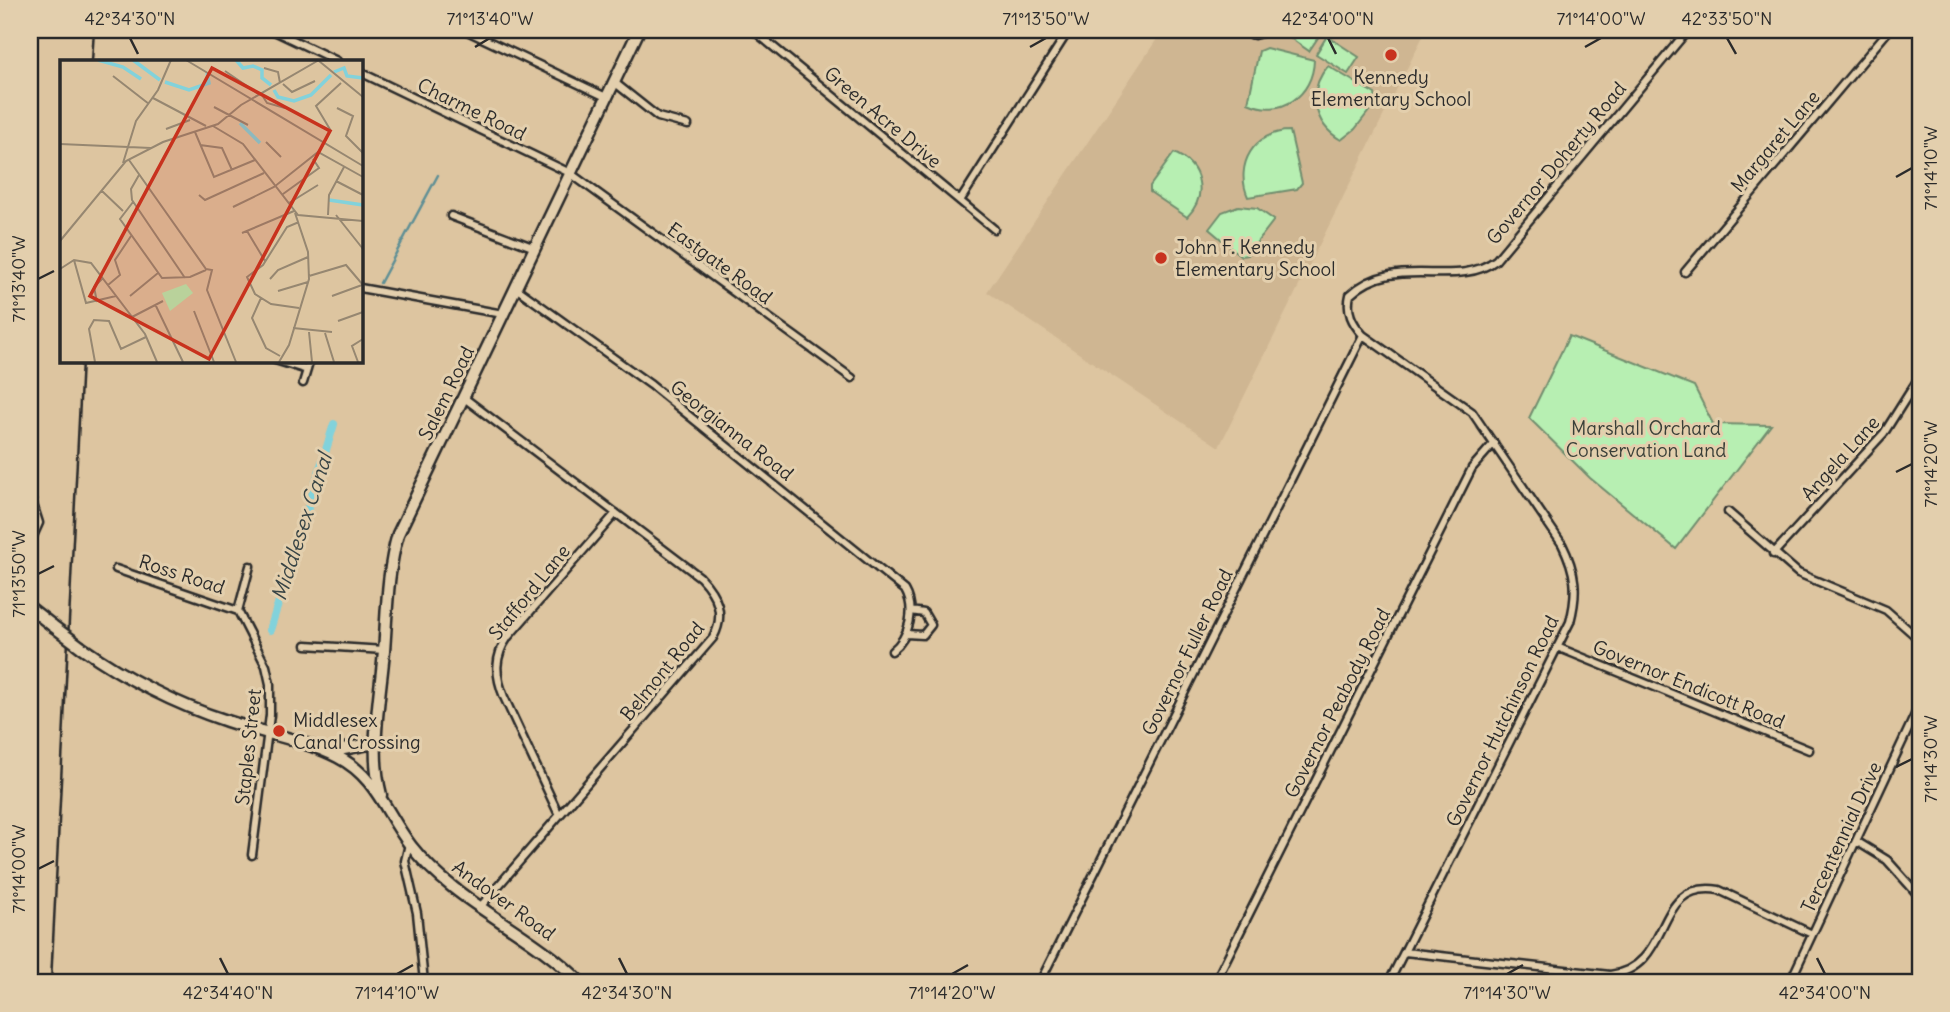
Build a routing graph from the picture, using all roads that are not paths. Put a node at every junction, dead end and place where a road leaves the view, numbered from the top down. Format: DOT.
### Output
graph roads {
  1 [pos="272,30"];
  2 [pos="465,30"];
  3 [pos="639,30"];
  4 [pos="752,30"];
  5 [pos="1069,30"];
  6 [pos="1231,30"];
  7 [pos="1273,30"];
  8 [pos="1688,30"];
  9 [pos="1889,30"];
  10 [pos="335,60"];
  11 [pos="362,73"];
  12 [pos="614,82"];
  13 [pos="606,97"];
  14 [pos="688,125"];
  15 [pos="570,173"];
  16 [pos="960,201"];
  17 [pos="451,216"];
  18 [pos="994,229"];
  19 [pos="535,248"];
  20 [pos="1685,272"];
  21 [pos="362,288"];
  22 [pos="516,288"];
  23 [pos="503,314"];
  24 [pos="1363,335"];
  25 [pos="281,362"];
  26 [pos="309,362"];
  27 [pos="307,370"];
  28 [pos="1920,376"];
  29 [pos="852,378"];
  30 [pos="303,383"];
  31 [pos="463,397"];
  32 [pos="1494,443"];
  33 [pos="30,495"];
  34 [pos="1728,512"];
  35 [pos="616,513"];
  36 [pos="30,543"];
  37 [pos="1773,554"];
  38 [pos="250,566"];
  39 [pos="116,569"];
  40 [pos="30,608"];
  41 [pos="238,611"];
  42 [pos="911,611"];
  43 [pos="906,634"];
  44 [pos="1920,640"];
  45 [pos="306,645"];
  46 [pos="1557,647"];
  47 [pos="384,650"];
  48 [pos="892,651"];
  49 [pos="1920,704"];
  50 [pos="268,734"];
  51 [pos="375,743"];
  52 [pos="1809,750"];
  53 [pos="328,752"];
  54 [pos="381,795"];
  55 [pos="559,816"];
  56 [pos="1856,841"];
  57 [pos="409,844"];
  58 [pos="252,855"];
  59 [pos="1920,897"];
  60 [pos="480,907"];
  61 [pos="1812,934"];
  62 [pos="1405,952"];
  63 [pos="423,979"];
  64 [pos="431,982"];
  65 [pos="580,982"];
  66 [pos="1040,982"];
  67 [pos="1215,982"];
  68 [pos="1390,982"];
  69 [pos="1790,982"];
  1 -- 10 [label="street"];
  2 -- 13 [label="street"];
  3 -- 12 [label="main road, Salem Road"];
  4 -- 16 [label="street, Green Acre Drive"];
  5 -- 16 [label="street"];
  6 -- 7 [label="street"];
  8 -- 24 [label="street, Governor Doherty Road"];
  9 -- 20 [label="street, Margaret Lane"];
  11 -- 15 [label="street, Charme Road"];
  12 -- 13 [label="main road, Salem Road"];
  12 -- 14 [label="street"];
  13 -- 15 [label="main road, Salem Road"];
  15 -- 19 [label="main road, Salem Road"];
  15 -- 29 [label="street, Eastgate Road"];
  16 -- 18 [label="street, Green Acre Drive"];
  17 -- 19 [label="street"];
  19 -- 22 [label="main road, Salem Road"];
  21 -- 23 [label="street"];
  22 -- 23 [label="main road, Salem Road"];
  22 -- 42 [label="street, Georgianna Road"];
  23 -- 31 [label="main road, Salem Road"];
  24 -- 32 [label="street, Governor Hutchinson Road"];
  24 -- 66 [label="street, Governor Fuller Road"];
  25 -- 27 [label="street"];
  26 -- 27 [label="street"];
  27 -- 30 [label="street"];
  28 -- 37 [label="street, Angela Lane"];
  31 -- 35 [label="street, Belmont Road"];
  31 -- 47 [label="main road, Salem Road"];
  32 -- 46 [label="street, Governor Hutchinson Road"];
  32 -- 67 [label="street, Governor Peabody Road"];
  33 -- 36 [label="street"];
  34 -- 37 [label="street"];
  35 -- 55 [label="street, Stafford Lane"];
  35 -- 55 [label="street, Belmont Road"];
  37 -- 44 [label="street"];
  38 -- 41 [label="street"];
  39 -- 41 [label="street, Ross Road"];
  40 -- 50 [label="main road, Andover Road, bridge"];
  41 -- 50 [label="street, Staples Street"];
  42 -- 43 [label="street, Georgianna Road"];
  42 -- 43 [label="street, Georgianna Road"];
  43 -- 48 [label="street, Georgianna Road"];
  45 -- 47 [label="street"];
  46 -- 52 [label="street, Governor Endicott Road"];
  46 -- 62 [label="street, Governor Hutchinson Road"];
  47 -- 51 [label="main road, Salem Road"];
  49 -- 56 [label="street, Tercentennial Drive"];
  50 -- 53 [label="main road, Andover Road"];
  50 -- 58 [label="street, Staples Street"];
  51 -- 53 [label="main road"];
  51 -- 54 [label="main road, Salem Road"];
  53 -- 54 [label="main road, Andover Road"];
  54 -- 57 [label="main road, Andover Road"];
  55 -- 60 [label="street, Belmont Road"];
  56 -- 59 [label="street"];
  56 -- 61 [label="street, Tercentennial Drive"];
  57 -- 60 [label="main road, Andover Road"];
  57 -- 63 [label="street"];
  60 -- 65 [label="main road, Andover Road"];
  61 -- 62 [label="street"];
  61 -- 69 [label="street, Tercentennial Drive"];
  62 -- 68 [label="street, Governor Hutchinson Road"];
  63 -- 64 [label="street"];
}
